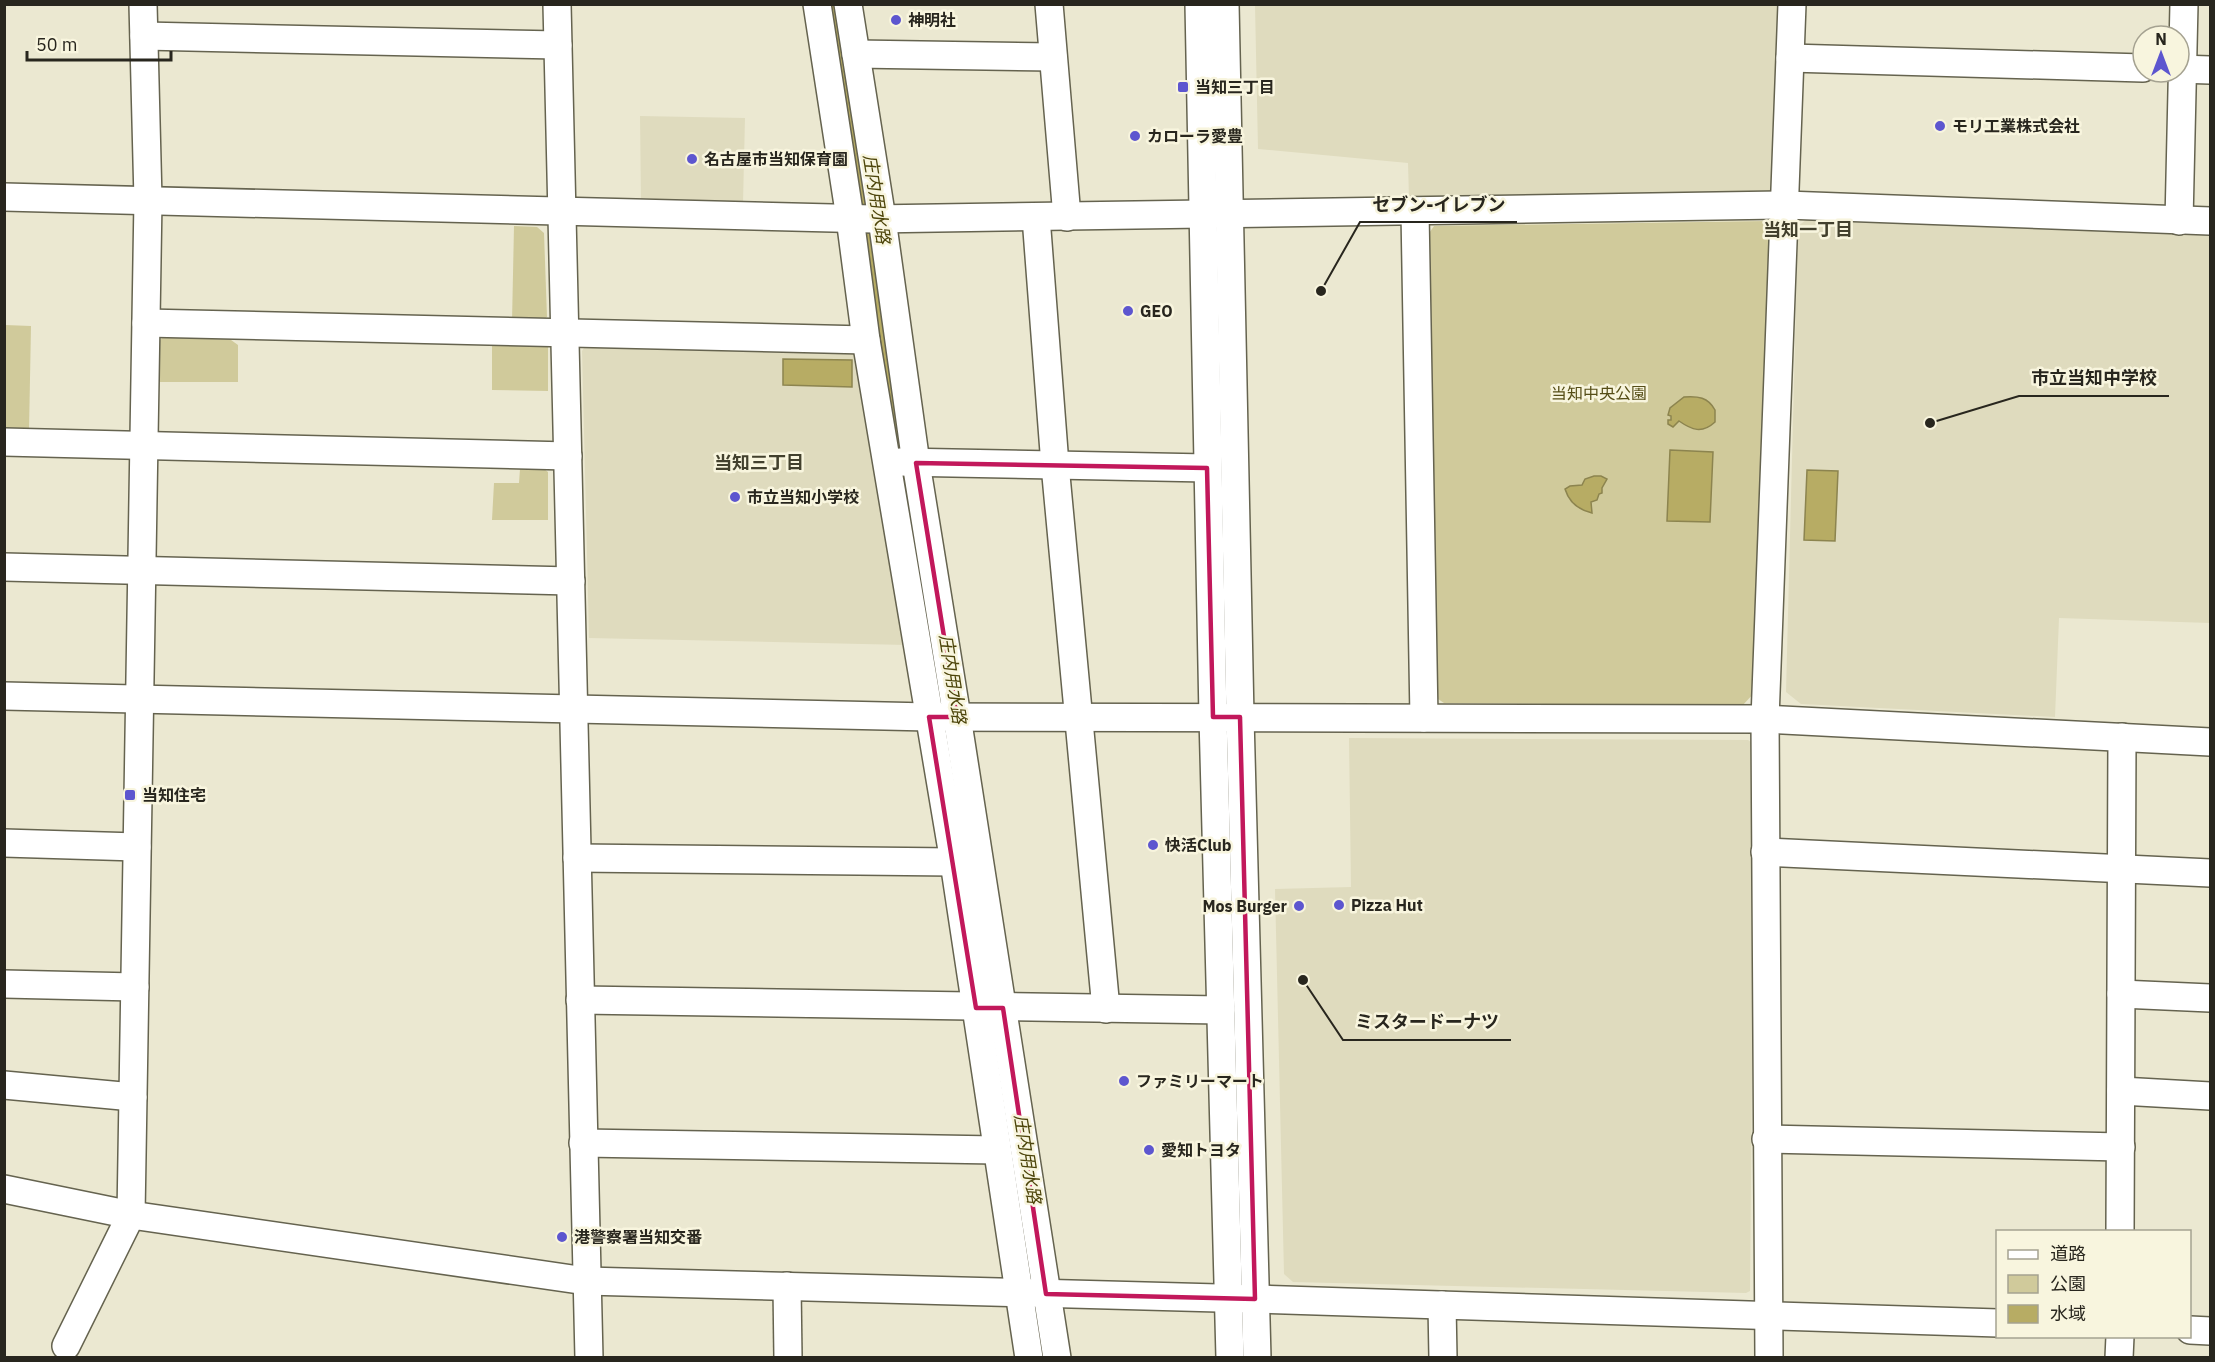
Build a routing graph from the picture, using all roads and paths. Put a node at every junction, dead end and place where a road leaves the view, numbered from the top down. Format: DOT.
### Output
graph roads {
  1 [pos="143,4"];
  2 [pos="557,4"];
  3 [pos="817,4"];
  4 [pos="848,4"];
  5 [pos="1049,4"];
  6 [pos="1198,4"];
  7 [pos="1225,4"];
  8 [pos="1792,4"];
  9 [pos="2184,4"];
  10 [pos="2183,24"];
  11 [pos="144,36"];
  12 [pos="558,45"];
  13 [pos="856,54"];
  14 [pos="1053,57"];
  15 [pos="1790,58"];
  16 [pos="2131,68"];
  17 [pos="2191,69"];
  18 [pos="2211,70"];
  19 [pos="2180,84"];
  20 [pos="4,197"];
  21 [pos="148,200"];
  22 [pos="1786,205"];
  23 [pos="562,211"];
  24 [pos="1415,212"];
  25 [pos="1204,215"];
  26 [pos="1230,215"];
  27 [pos="1036,217"];
  28 [pos="1068,217"];
  29 [pos="866,218"];
  30 [pos="2179,221"];
  31 [pos="2211,221"];
  32 [pos="146,323"];
  33 [pos="565,333"];
  34 [pos="866,340"];
  35 [pos="4,442"];
  36 [pos="144,444"];
  37 [pos="568,456"];
  38 [pos="902,462"];
  39 [pos="1055,465"];
  40 [pos="1207,468"];
  41 [pos="4,567"];
  42 [pos="142,571"];
  43 [pos="571,581"];
  44 [pos="4,696"];
  45 [pos="140,699"];
  46 [pos="574,709"];
  47 [pos="943,717"];
  48 [pos="1077,717"];
  49 [pos="1213,717"];
  50 [pos="1240,717"];
  51 [pos="1424,718"];
  52 [pos="1765,719"];
  53 [pos="2122,737"];
  54 [pos="2211,742"];
  55 [pos="4,843"];
  56 [pos="137,847"];
  57 [pos="1765,852"];
  58 [pos="577,858"];
  59 [pos="954,862"];
  60 [pos="2122,868"];
  61 [pos="2211,873"];
  62 [pos="4,984"];
  63 [pos="135,987"];
  64 [pos="2121,994"];
  65 [pos="2211,998"];
  66 [pos="580,1000"];
  67 [pos="989,1008"];
  68 [pos="1106,1009"];
  69 [pos="1221,1010"];
  70 [pos="4,1085"];
  71 [pos="2121,1091"];
  72 [pos="2211,1096"];
  73 [pos="133,1097"];
  74 [pos="1766,1139"];
  75 [pos="583,1143"];
  76 [pos="2121,1147"];
  77 [pos="996,1150"];
  78 [pos="4,1188"];
  79 [pos="131,1215"];
  80 [pos="2120,1230"];
  81 [pos="586,1281"];
  82 [pos="787,1286"];
  83 [pos="1032,1294"];
  84 [pos="1242,1299"];
  85 [pos="1442,1305"];
  86 [pos="1769,1316"];
  87 [pos="1996,1323"];
  88 [pos="2191,1330"];
  89 [pos="2211,1331"];
  90 [pos="2120,1338"];
  91 [pos="66,1346"];
  92 [pos="589,1358"];
  93 [pos="788,1358"];
  94 [pos="1029,1358"];
  95 [pos="1057,1358"];
  96 [pos="1230,1358"];
  97 [pos="1257,1358"];
  98 [pos="1443,1358"];
  99 [pos="1769,1358"];
  100 [pos="2119,1358"];
  1 -- 11 [label="street"];
  2 -- 12 [label="street"];
  3 -- 29 [label="street"];
  4 -- 13 [label="street"];
  5 -- 14 [label="street"];
  6 -- 25 [label="street"];
  7 -- 26 [label="street"];
  8 -- 15 [label="street"];
  9 -- 10 [label="street"];
  11 -- 12 [label="street"];
  11 -- 21 [label="street"];
  12 -- 23 [label="street"];
  13 -- 14 [label="street"];
  13 -- 29 [label="street"];
  14 -- 28 [label="street"];
  15 -- 16 [label="street"];
  15 -- 22 [label="street"];
  17 -- 18 [label="street"];
  19 -- 30 [label="street"];
  20 -- 21 [label="street"];
  21 -- 23 [label="street"];
  21 -- 32 [label="street"];
  22 -- 24 [label="street"];
  22 -- 30 [label="street"];
  22 -- 52 [label="street"];
  23 -- 29 [label="street"];
  23 -- 33 [label="street"];
  24 -- 26 [label="street"];
  24 -- 51 [label="street"];
  25 -- 26 [label="street"];
  25 -- 28 [label="street"];
  25 -- 40 [label="street"];
  26 -- 50 [label="street"];
  27 -- 28 [label="street"];
  27 -- 29 [label="street"];
  27 -- 39 [label="street"];
  29 -- 34 [label="street"];
  29 -- 38 [label="street"];
  30 -- 31 [label="street"];
  32 -- 33 [label="street"];
  32 -- 36 [label="street"];
  33 -- 34 [label="street"];
  33 -- 37 [label="street"];
  34 -- 38 [label="street"];
  35 -- 36 [label="street"];
  36 -- 37 [label="street"];
  36 -- 42 [label="street"];
  37 -- 43 [label="street"];
  38 -- 39 [label="street"];
  38 -- 47 [label="street"];
  39 -- 40 [label="street"];
  39 -- 48 [label="street"];
  40 -- 49 [label="street"];
  41 -- 42 [label="street"];
  42 -- 43 [label="street"];
  42 -- 45 [label="street"];
  43 -- 46 [label="street"];
  44 -- 45 [label="street"];
  45 -- 46 [label="street"];
  45 -- 56 [label="street"];
  46 -- 47 [label="street"];
  46 -- 58 [label="street"];
  47 -- 48 [label="street"];
  47 -- 59 [label="street"];
  47 -- 67 [label="street"];
  48 -- 49 [label="street"];
  48 -- 68 [label="street"];
  49 -- 50 [label="street"];
  49 -- 69 [label="street"];
  50 -- 51 [label="street"];
  50 -- 84 [label="street"];
  51 -- 52 [label="street"];
  52 -- 53 [label="street"];
  52 -- 57 [label="street"];
  53 -- 54 [label="street"];
  53 -- 60 [label="street"];
  55 -- 56 [label="street"];
  56 -- 63 [label="street"];
  57 -- 60 [label="street"];
  57 -- 74 [label="street"];
  58 -- 59 [label="street"];
  58 -- 66 [label="street"];
  59 -- 67 [label="street"];
  60 -- 61 [label="street"];
  60 -- 64 [label="street"];
  62 -- 63 [label="street"];
  63 -- 73 [label="street"];
  64 -- 65 [label="street"];
  64 -- 71 [label="street"];
  66 -- 67 [label="street"];
  66 -- 75 [label="street"];
  67 -- 68 [label="street"];
  67 -- 77 [label="street"];
  67 -- 83 [label="street"];
  68 -- 69 [label="street"];
  69 -- 84 [label="street"];
  70 -- 73 [label="street"];
  71 -- 72 [label="street"];
  71 -- 76 [label="street"];
  73 -- 79 [label="street"];
  74 -- 76 [label="street"];
  74 -- 86 [label="street"];
  75 -- 77 [label="street"];
  75 -- 81 [label="street"];
  76 -- 80 [label="street"];
  77 -- 83 [label="street"];
  78 -- 79 [label="street"];
  79 -- 81 [label="street"];
  79 -- 91 [label="street"];
  81 -- 82 [label="street"];
  81 -- 92 [label="street"];
  82 -- 83 [label="street"];
  82 -- 93 [label="street"];
  83 -- 84 [label="street"];
  83 -- 94 [label="street"];
  83 -- 95 [label="street"];
  84 -- 85 [label="street"];
  84 -- 96 [label="street"];
  84 -- 97 [label="street"];
  85 -- 86 [label="street"];
  85 -- 98 [label="street"];
  86 -- 87 [label="street"];
  86 -- 99 [label="street"];
  88 -- 89 [label="street"];
  90 -- 100 [label="street"];
}
